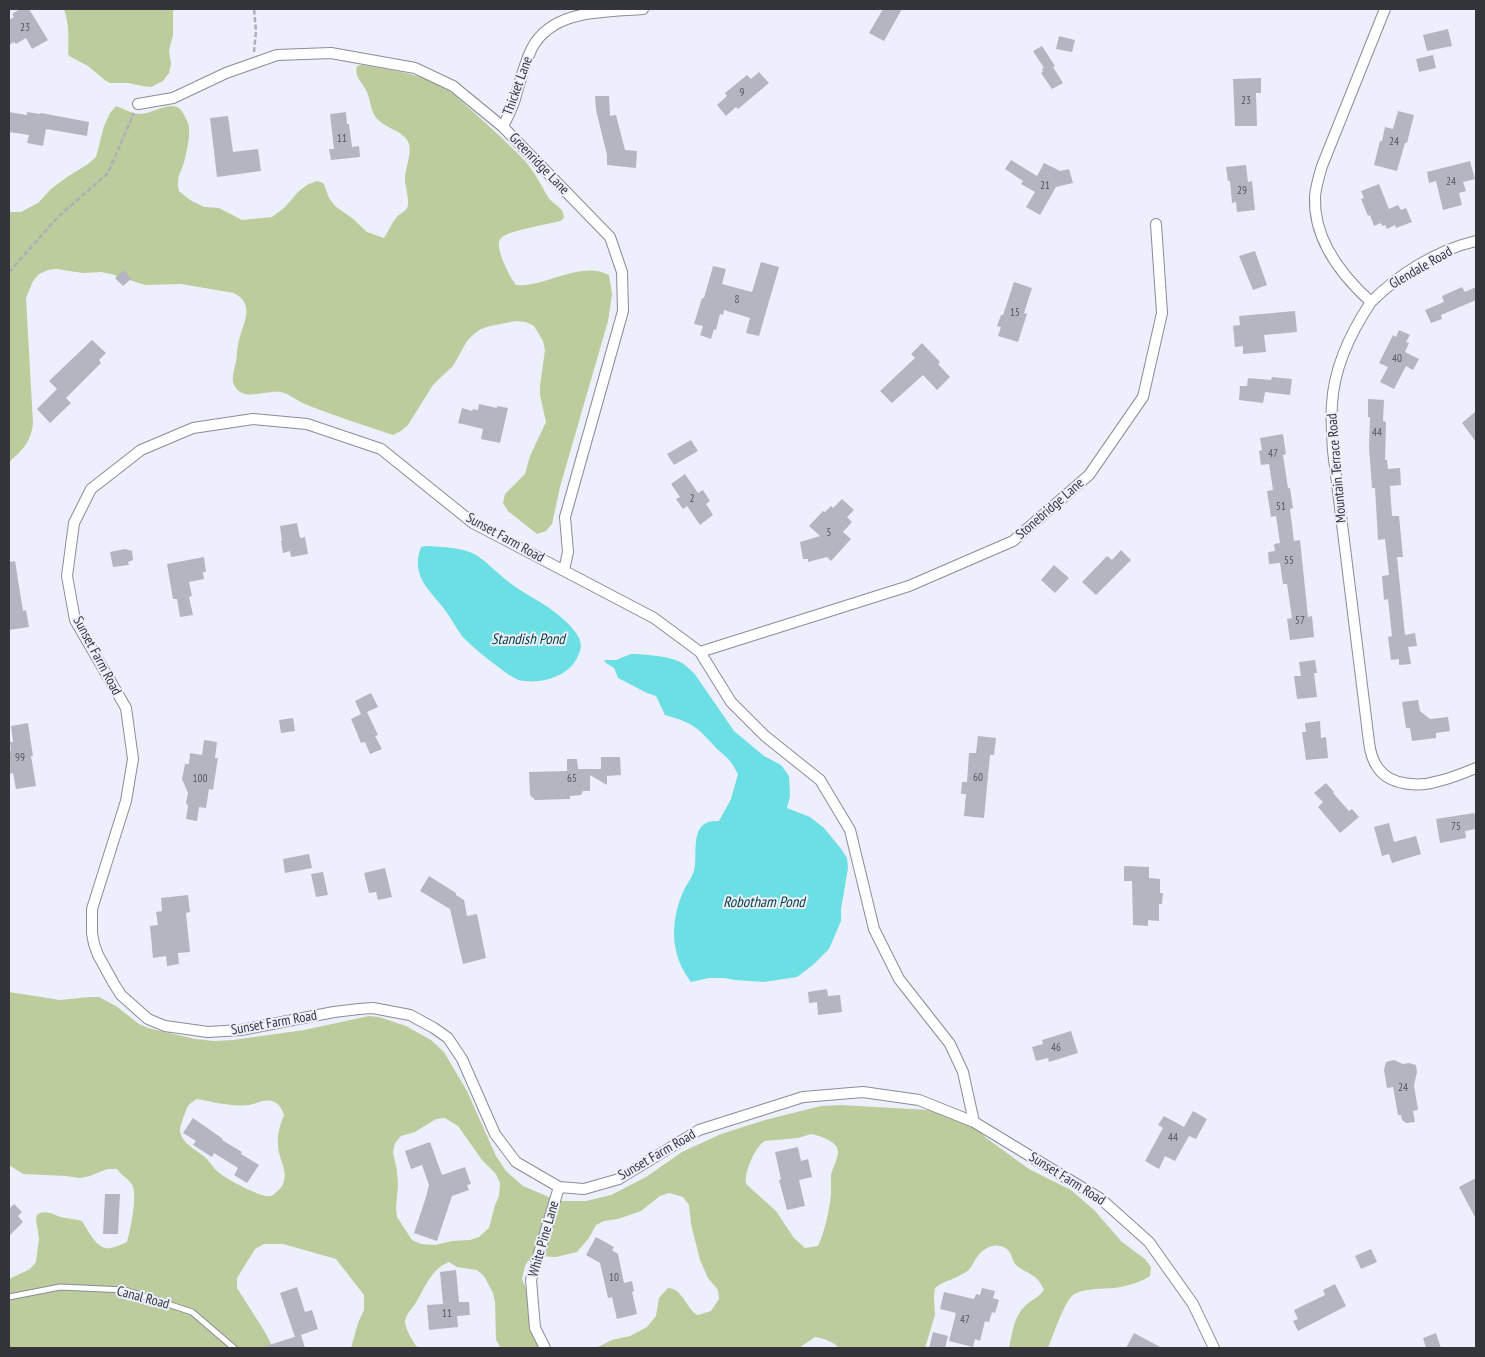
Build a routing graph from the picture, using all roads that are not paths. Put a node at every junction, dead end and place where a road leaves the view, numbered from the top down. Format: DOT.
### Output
graph roads {
  1 [pos="643,9"];
  2 [pos="1385,9"];
  3 [pos="138,104"];
  4 [pos="503,127"];
  5 [pos="1156,224"];
  6 [pos="1476,241"];
  7 [pos="1370,302"];
  8 [pos="564,570"];
  9 [pos="700,652"];
  10 [pos="1476,768"];
  11 [pos="974,1122"];
  12 [pos="559,1187"];
  13 [pos="9,1297"];
  14 [pos="234,1348"];
  15 [pos="545,1348"];
  16 [pos="1214,1348"];
  1 -- 4 [label="street, Thicket Lane"];
  2 -- 7 [label="street"];
  3 -- 4 [label="street, Greenridge Lane"];
  4 -- 8 [label="street, Greenridge Lane"];
  5 -- 9 [label="street, Stonebridge Lane"];
  6 -- 7 [label="street, Glendale Road"];
  7 -- 10 [label="street, Mountain Terrace Road"];
  8 -- 9 [label="street, Sunset Farm Road"];
  8 -- 12 [label="street, Sunset Farm Road"];
  9 -- 11 [label="street, Sunset Farm Road"];
  11 -- 12 [label="street, Sunset Farm Road"];
  11 -- 16 [label="street, Sunset Farm Road"];
  12 -- 15 [label="street, White Pine Lane"];
  13 -- 14 [label="lane, Canal Road"];
}
